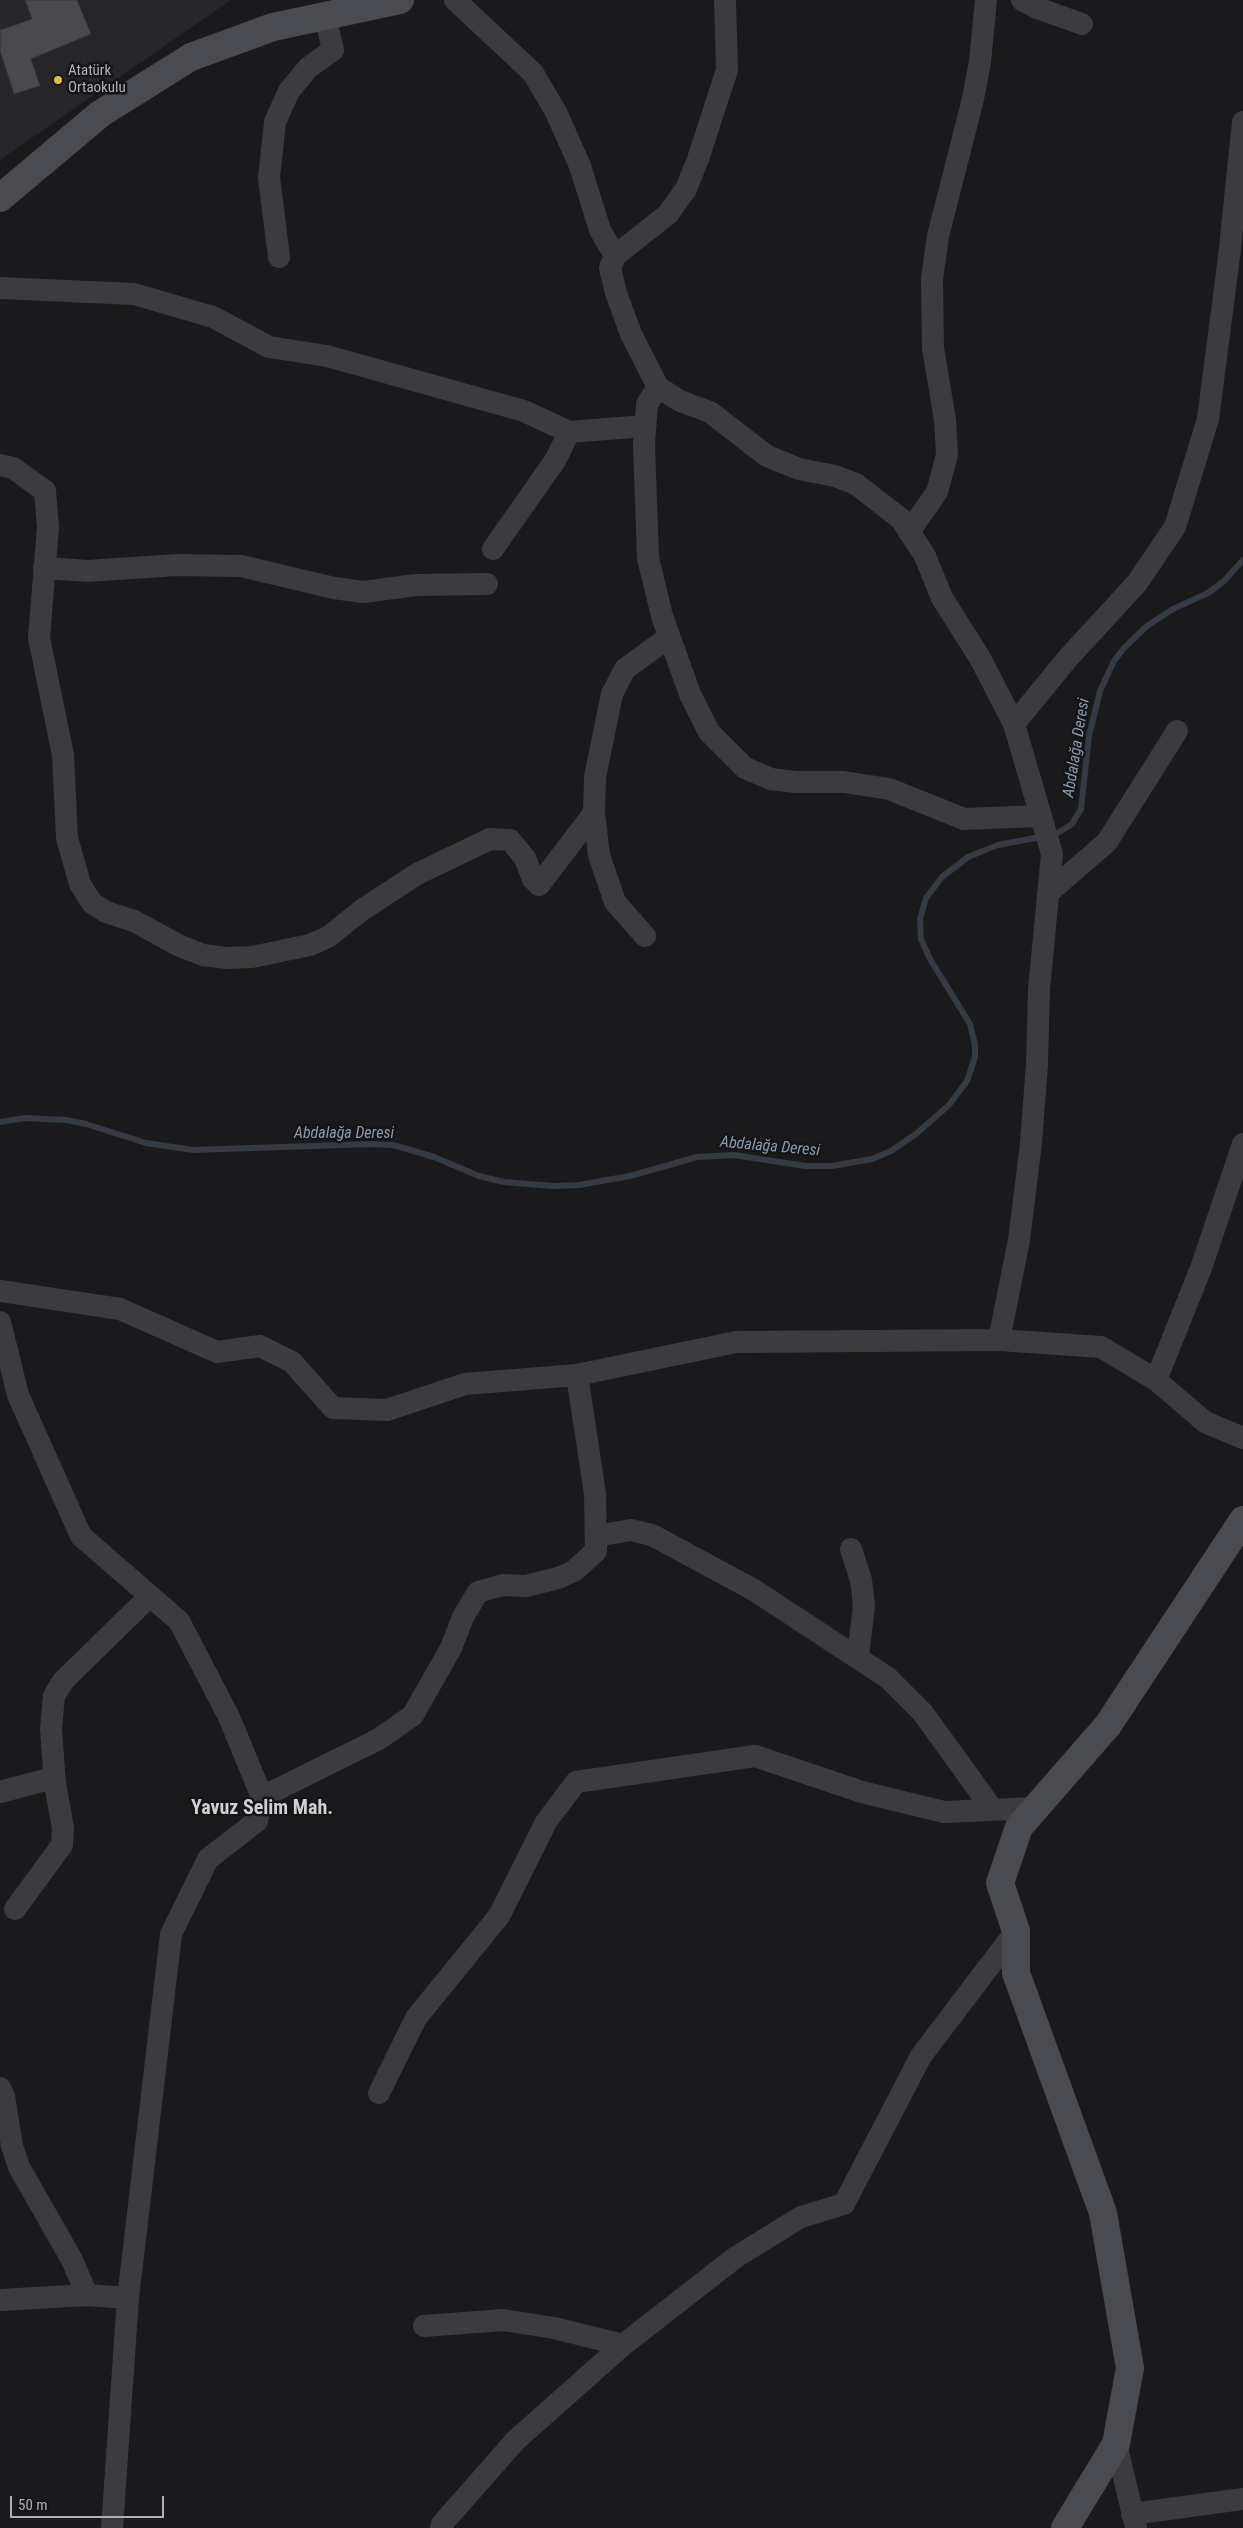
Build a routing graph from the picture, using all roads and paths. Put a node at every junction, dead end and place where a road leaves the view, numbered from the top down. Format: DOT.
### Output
graph roads {
  1 [pos="400,0"];
  2 [pos="455,0"];
  3 [pos="725,0"];
  4 [pos="986,0"];
  5 [pos="1022,0"];
  6 [pos="325,16"];
  7 [pos="1082,24"];
  8 [pos="1243,122"];
  9 [pos="0,198"];
  10 [pos="615,256"];
  11 [pos="279,257"];
  12 [pos="0,288"];
  13 [pos="658,387"];
  14 [pos="645,426"];
  15 [pos="569,432"];
  16 [pos="0,465"];
  17 [pos="909,532"];
  18 [pos="493,549"];
  19 [pos="44,568"];
  20 [pos="487,584"];
  21 [pos="670,637"];
  22 [pos="1014,724"];
  23 [pos="1177,731"];
  24 [pos="594,813"];
  25 [pos="1042,822"];
  26 [pos="1048,893"];
  27 [pos="645,936"];
  28 [pos="1243,1144"];
  29 [pos="0,1296"];
  30 [pos="0,1322"];
  31 [pos="999,1340"];
  32 [pos="577,1375"];
  33 [pos="1156,1380"];
  34 [pos="1243,1438"];
  35 [pos="1243,1520"];
  36 [pos="596,1536"];
  37 [pos="851,1549"];
  38 [pos="150,1596"];
  39 [pos="858,1657"];
  40 [pos="54,1771"];
  41 [pos="0,1792"];
  42 [pos="262,1798"];
  43 [pos="1035,1808"];
  44 [pos="993,1810"];
  45 [pos="15,1909"];
  46 [pos="1016,1931"];
  47 [pos="0,2088"];
  48 [pos="379,2093"];
  49 [pos="87,2295"];
  50 [pos="128,2298"];
  51 [pos="0,2300"];
  52 [pos="424,2326"];
  53 [pos="623,2345"];
  54 [pos="1116,2444"];
  55 [pos="1243,2499"];
  56 [pos="1134,2521"];
  57 [pos="112,2528"];
  58 [pos="441,2528"];
  59 [pos="1066,2528"];
  1 -- 6 [label="street"];
  2 -- 10 [label="street"];
  3 -- 10 [label="street"];
  4 -- 17 [label="street"];
  5 -- 7 [label="street"];
  6 -- 9 [label="street"];
  6 -- 11 [label="street"];
  8 -- 22 [label="street"];
  10 -- 13 [label="street"];
  12 -- 15 [label="street"];
  13 -- 14 [label="street"];
  13 -- 17 [label="street"];
  14 -- 15 [label="street"];
  14 -- 21 [label="street"];
  15 -- 18 [label="street"];
  16 -- 19 [label="street"];
  17 -- 22 [label="street"];
  19 -- 20 [label="street"];
  19 -- 24 [label="street"];
  21 -- 24 [label="street"];
  21 -- 25 [label="street"];
  22 -- 25 [label="street"];
  23 -- 26 [label="street"];
  24 -- 27 [label="street"];
  25 -- 26 [label="street"];
  26 -- 31 [label="street"];
  28 -- 33 [label="street"];
  29 -- 32 [label="street"];
  30 -- 38 [label="street"];
  31 -- 32 [label="street"];
  31 -- 33 [label="street"];
  32 -- 36 [label="street"];
  33 -- 34 [label="street"];
  35 -- 43 [label="street"];
  36 -- 39 [label="street"];
  36 -- 42 [label="street"];
  37 -- 39 [label="street"];
  38 -- 40 [label="street"];
  38 -- 42 [label="street"];
  39 -- 44 [label="street"];
  40 -- 41 [label="street"];
  40 -- 45 [label="street"];
  42 -- 50 [label="street"];
  43 -- 44 [label="street"];
  43 -- 46 [label="street"];
  44 -- 48 [label="street"];
  46 -- 53 [label="street"];
  46 -- 54 [label="street"];
  47 -- 49 [label="street"];
  49 -- 50 [label="street"];
  49 -- 51 [label="street"];
  50 -- 57 [label="street"];
  52 -- 53 [label="street"];
  53 -- 58 [label="street"];
  54 -- 56 [label="street"];
  54 -- 59 [label="street"];
  55 -- 56 [label="street"];
}
